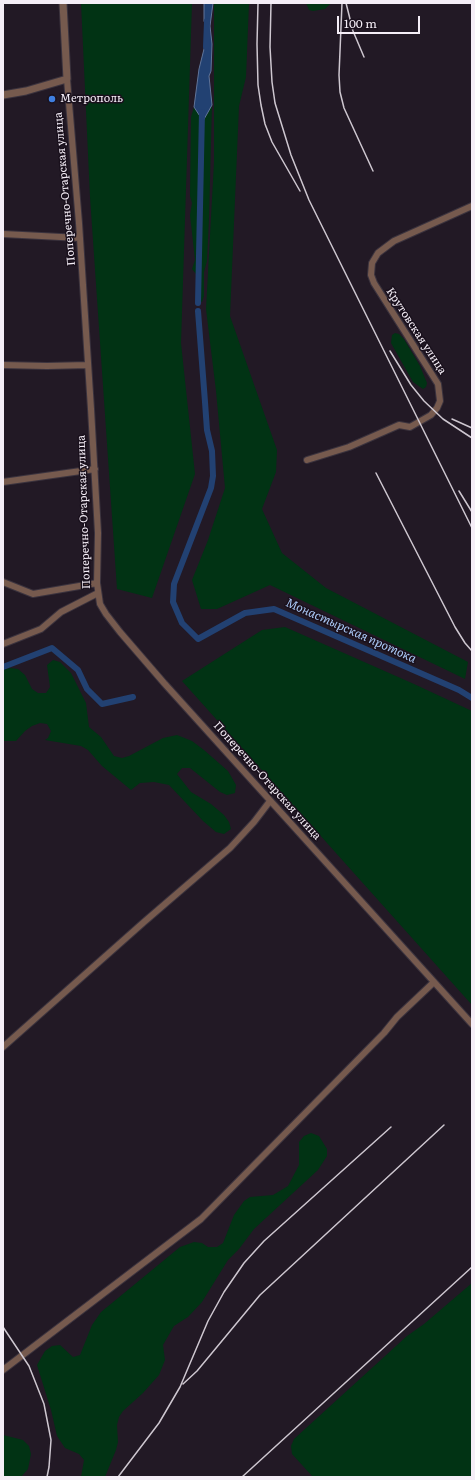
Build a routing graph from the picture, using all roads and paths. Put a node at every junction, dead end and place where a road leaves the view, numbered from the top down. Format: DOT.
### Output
graph roads {
  1 [pos="63,3"];
  2 [pos="67,79"];
  3 [pos="3,95"];
  4 [pos="472,206"];
  5 [pos="3,234"];
  6 [pos="80,238"];
  7 [pos="3,364"];
  8 [pos="88,365"];
  9 [pos="307,460"];
  10 [pos="95,469"];
  11 [pos="3,482"];
  12 [pos="3,582"];
  13 [pos="97,583"];
  14 [pos="98,593"];
  15 [pos="3,644"];
  16 [pos="270,801"];
  17 [pos="434,982"];
  18 [pos="472,1024"];
  19 [pos="3,1048"];
  20 [pos="3,1370"];
  1 -- 2 [label="street, Поперечно-Отарская улица"];
  2 -- 3 [label="street"];
  2 -- 6 [label="street, Поперечно-Отарская улица"];
  4 -- 9 [label="street, Крутовская улица"];
  5 -- 6 [label="street"];
  6 -- 8 [label="street, Поперечно-Отарская улица"];
  7 -- 8 [label="street"];
  8 -- 10 [label="street, Поперечно-Отарская улица"];
  10 -- 11 [label="street"];
  10 -- 13 [label="street, Поперечно-Отарская улица"];
  12 -- 13 [label="street"];
  13 -- 14 [label="street, Поперечно-Отарская улица"];
  14 -- 15 [label="street"];
  14 -- 16 [label="street, Поперечно-Отарская улица"];
  16 -- 17 [label="street, Поперечно-Отарская улица"];
  16 -- 19 [label="street"];
  17 -- 18 [label="street, Поперечно-Отарская улица"];
  17 -- 20 [label="street"];
}
